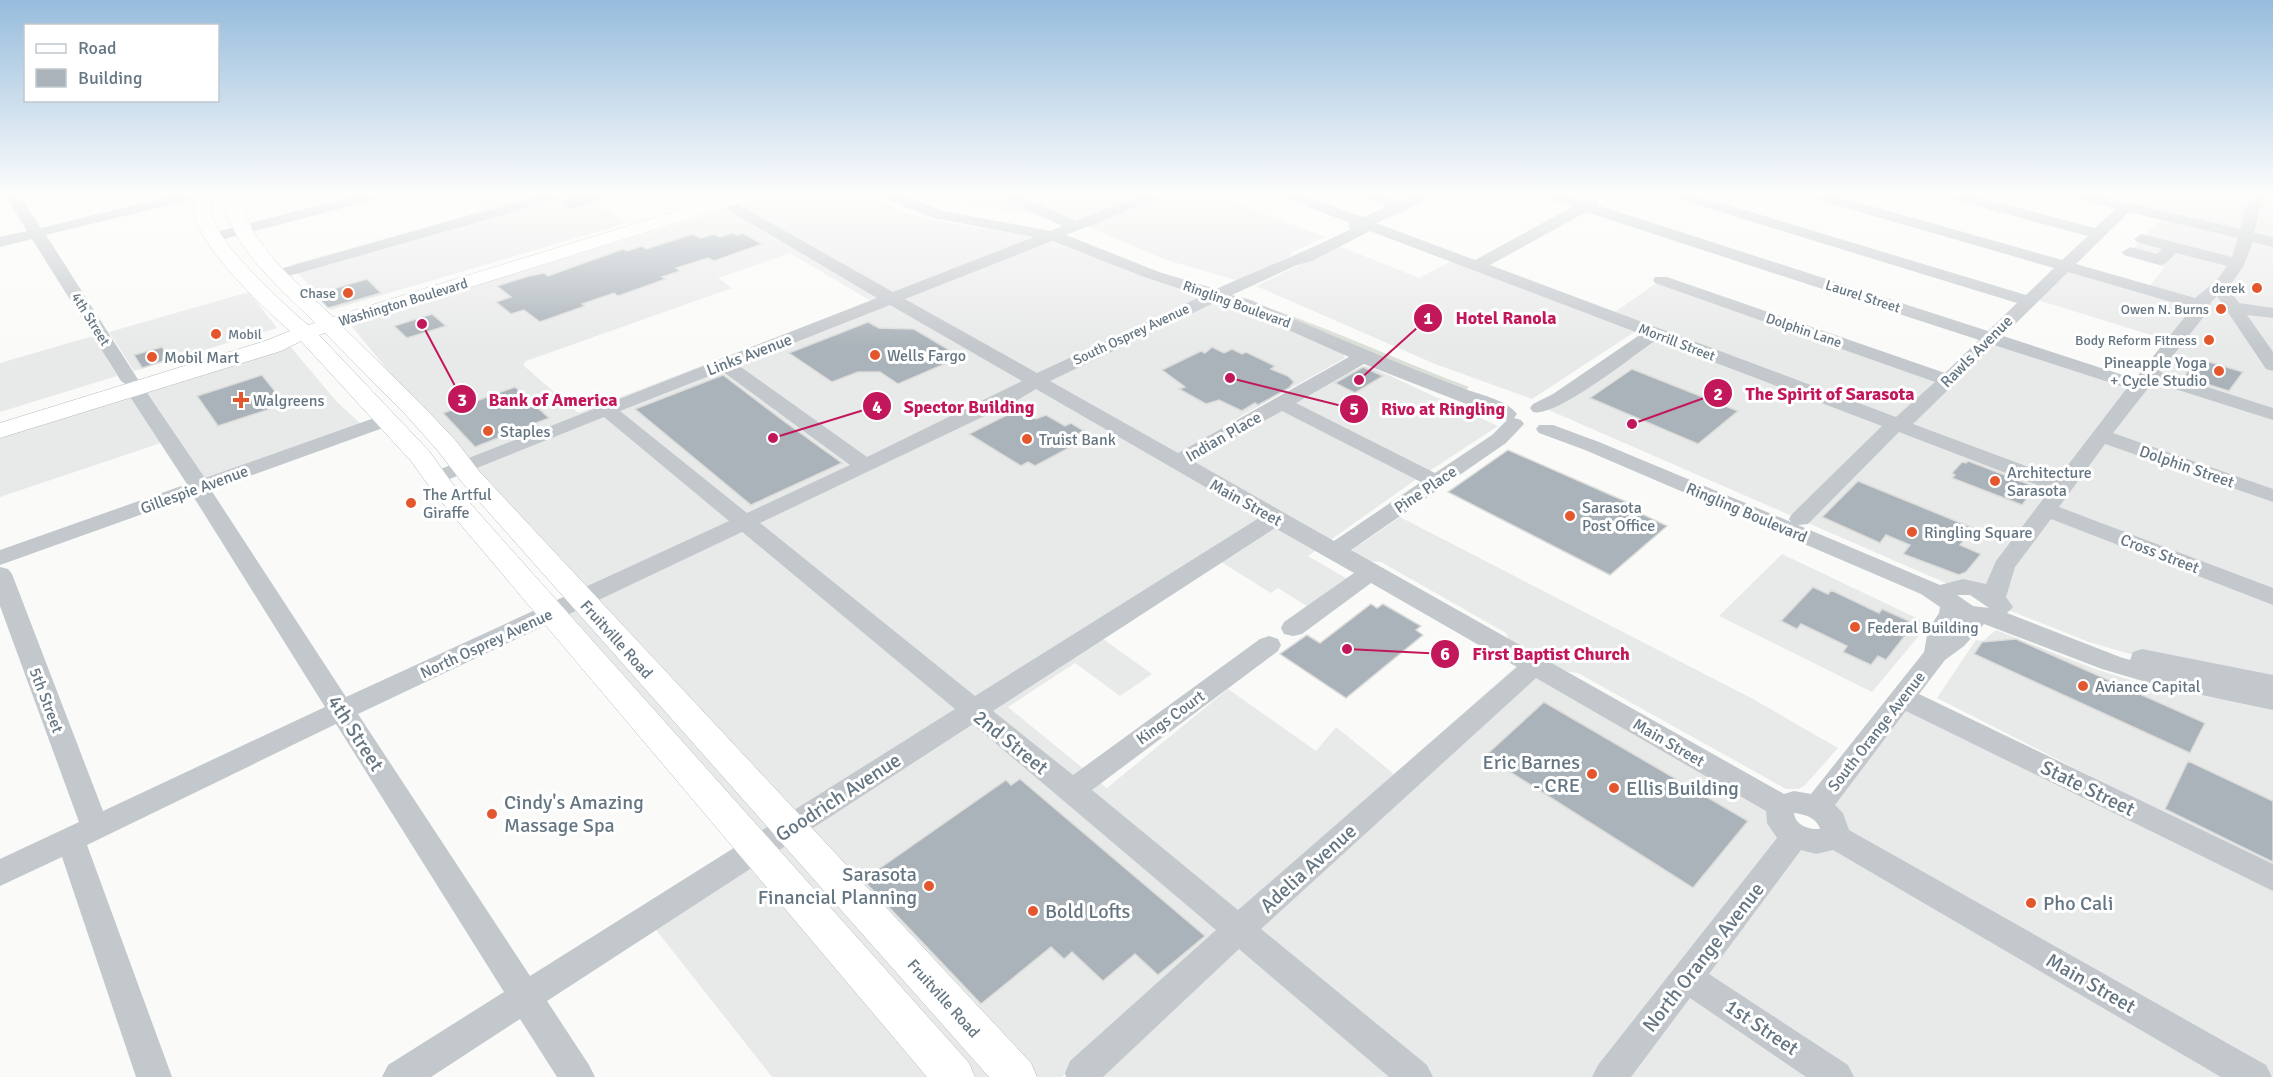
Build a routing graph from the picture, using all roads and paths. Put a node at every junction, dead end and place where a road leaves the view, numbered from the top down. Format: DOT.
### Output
graph roads {
  1 [pos="45,246"];
  2 [pos="220,246"];
  3 [pos="252,246"];
  4 [pos="377,246"];
  5 [pos="571,246"];
  6 [pos="801,246"];
  7 [pos="1022,246"];
  8 [pos="1085,246"];
  9 [pos="1329,246"];
  10 [pos="1424,246"];
  11 [pos="1512,246"];
  12 [pos="1709,246"];
  13 [pos="1848,246"];
  14 [pos="1997,246"];
  15 [pos="2087,246"];
  16 [pos="2135,246"];
  17 [pos="2243,246"];
  18 [pos="2173,247"];
  19 [pos="2236,263"];
  20 [pos="1476,266"];
  21 [pos="2067,266"];
  22 [pos="279,274"];
  23 [pos="1661,280"];
  24 [pos="2220,288"];
  25 [pos="1222,293"];
  26 [pos="892,298"];
  27 [pos="2028,301"];
  28 [pos="2203,306"];
  29 [pos="2234,308"];
  30 [pos="2273,313"];
  31 [pos="316,329"];
  32 [pos="1654,333"];
  33 [pos="1990,337"];
  34 [pos="1363,357"];
  35 [pos="2271,358"];
  36 [pos="725,364"];
  37 [pos="1947,380"];
  38 [pos="2144,380"];
  39 [pos="1037,381"];
  40 [pos="133,385"];
  41 [pos="1281,403"];
  42 [pos="606,409"];
  43 [pos="2273,414"];
  44 [pos="1531,418"];
  45 [pos="387,420"];
  46 [pos="0,421"];
  47 [pos="1897,425"];
  48 [pos="0,431"];
  49 [pos="2101,436"];
  50 [pos="1177,462"];
  51 [pos="865,466"];
  52 [pos="449,473"];
  53 [pos="1436,481"];
  54 [pos="2062,487"];
  55 [pos="199,488"];
  56 [pos="2273,496"];
  57 [pos="2046,509"];
  58 [pos="1275,518"];
  59 [pos="1800,519"];
  60 [pos="743,523"];
  61 [pos="1334,551"];
  62 [pos="0,558"];
  63 [pos="2004,566"];
  64 [pos="1371,572"];
  65 [pos="0,574"];
  66 [pos="1955,595"];
  67 [pos="2273,597"];
  68 [pos="581,599"];
  69 [pos="1991,609"];
  70 [pos="551,613"];
  71 [pos="1293,628"];
  72 [pos="1269,645"];
  73 [pos="1935,654"];
  74 [pos="1535,665"];
  75 [pos="2273,684"];
  76 [pos="1903,698"];
  77 [pos="2273,701"];
  78 [pos="342,710"];
  79 [pos="972,711"];
  80 [pos="1072,790"];
  81 [pos="1782,806"];
  82 [pos="1817,807"];
  83 [pos="789,828"];
  84 [pos="83,833"];
  85 [pos="1796,836"];
  86 [pos="1834,836"];
  87 [pos="756,849"];
  88 [pos="0,873"];
  89 [pos="2273,878"];
  90 [pos="1238,930"];
  91 [pos="1688,978"];
  92 [pos="525,998"];
  93 [pos="1082,1073"];
  94 [pos="154,1077"];
  95 [pos="400,1077"];
  96 [pos="577,1077"];
  97 [pos="954,1077"];
  98 [pos="1016,1077"];
  99 [pos="1415,1077"];
  100 [pos="1610,1077"];
  101 [pos="1836,1077"];
  102 [pos="2254,1077"];
  1 -- 40 [label="street, 4th Street"];
  2 -- 31 [label="main road, Fruitville Road"];
  3 -- 22 [label="main road, Fruitville Road"];
  4 -- 22 [label="street"];
  5 -- 31 [label="main road, Washington Boulevard"];
  6 -- 26 [label="street, Main Street"];
  7 -- 26 [label="street, Links Avenue"];
  8 -- 25 [label="street, Ringling Boulevard"];
  9 -- 25 [label="street, South Osprey Avenue"];
  10 -- 20 [label="street, Morrill Street"];
  11 -- 20 [label="street"];
  12 -- 33 [label="street, Laurel Street"];
  13 -- 27 [label="street"];
  14 -- 21 [label="street"];
  15 -- 21 [label="street, Rawls Avenue"];
  16 -- 18 [label="street"];
  17 -- 19 [label="street, South Orange Avenue"];
  18 -- 19 [label="street"];
  19 -- 24 [label="street, South Orange Avenue"];
  20 -- 32 [label="street, Morrill Street"];
  21 -- 27 [label="street, Rawls Avenue"];
  21 -- 28 [label="street"];
  22 -- 31 [label="main road, Fruitville Road"];
  23 -- 37 [label="street, Dolphin Lane"];
  24 -- 28 [label="street, South Orange Avenue"];
  24 -- 29 [label="street"];
  25 -- 34 [label="street, Ringling Boulevard"];
  25 -- 39 [label="street, South Osprey Avenue"];
  25 -- 44 [label="street, Ringling Boulevard"];
  26 -- 36 [label="street, Links Avenue"];
  26 -- 39 [label="street, Main Street"];
  27 -- 33 [label="street, Rawls Avenue"];
  28 -- 38 [label="street, South Orange Avenue"];
  29 -- 30 [label="street"];
  29 -- 35 [label="street"];
  31 -- 40 [label="main road, Washington Boulevard"];
  31 -- 45 [label="main road, Fruitville Road"];
  31 -- 52 [label="main road, Fruitville Road"];
  32 -- 44 [label="street, Pine Place"];
  32 -- 47 [label="street, Morrill Street"];
  33 -- 37 [label="street, Rawls Avenue"];
  33 -- 38 [label="street, Laurel Street"];
  34 -- 41 [label="street, Indian Place"];
  34 -- 44 [label="street, Ringling Boulevard"];
  36 -- 42 [label="street, Links Avenue"];
  36 -- 51 [label="street"];
  37 -- 47 [label="street, Rawls Avenue"];
  38 -- 43 [label="street, Laurel Street"];
  38 -- 49 [label="street, South Orange Avenue"];
  39 -- 50 [label="street, Main Street"];
  39 -- 51 [label="street, North Osprey Avenue"];
  40 -- 46 [label="main road, Washington Boulevard"];
  40 -- 48 [label="main road, Washington Boulevard"];
  40 -- 55 [label="street, 4th Street"];
  41 -- 50 [label="street, Indian Place"];
  41 -- 53 [label="street"];
  42 -- 52 [label="street, Links Avenue"];
  42 -- 60 [label="street, 2nd Street"];
  44 -- 53 [label="street, Pine Place"];
  44 -- 59 [label="street, Ringling Boulevard"];
  44 -- 66 [label="street, Ringling Boulevard"];
  45 -- 52 [label="main road, Fruitville Road"];
  45 -- 55 [label="street, Gillespie Avenue"];
  47 -- 54 [label="street, Morrill Street"];
  47 -- 59 [label="street, Rawls Avenue"];
  49 -- 54 [label="street, South Orange Avenue"];
  49 -- 56 [label="street, Dolphin Street"];
  50 -- 58 [label="street, Main Street"];
  51 -- 60 [label="street, North Osprey Avenue"];
  52 -- 68 [label="main road, Fruitville Road"];
  52 -- 70 [label="main road, Fruitville Road"];
  53 -- 61 [label="street, Pine Place"];
  54 -- 57 [label="street, South Orange Avenue"];
  55 -- 62 [label="street, Gillespie Avenue"];
  55 -- 78 [label="street, 4th Street"];
  57 -- 63 [label="street, South Orange Avenue"];
  57 -- 67 [label="street, Cross Street"];
  58 -- 61 [label="street, Main Street"];
  58 -- 79 [label="street, Goodrich Avenue"];
  59 -- 66 [label="street, Ringling Boulevard"];
  60 -- 68 [label="street, North Osprey Avenue"];
  60 -- 79 [label="street, 2nd Street"];
  61 -- 64 [label="street, Main Street"];
  63 -- 66 [label="street, South Orange Avenue"];
  63 -- 69 [label="street, South Orange Avenue"];
  64 -- 71 [label="street"];
  64 -- 74 [label="street, Main Street"];
  65 -- 84 [label="street, 5th Street"];
  66 -- 69 [label="street"];
  66 -- 73 [label="street, South Orange Avenue"];
  68 -- 70 [label="street, North Osprey Avenue"];
  68 -- 83 [label="main road, Fruitville Road"];
  69 -- 73 [label="street, South Orange Avenue"];
  69 -- 75 [label="street"];
  69 -- 77 [label="street"];
  70 -- 78 [label="street, North Osprey Avenue"];
  70 -- 87 [label="main road, Fruitville Road"];
  72 -- 80 [label="street, Kings Court"];
  73 -- 76 [label="street, South Orange Avenue"];
  74 -- 81 [label="street, Main Street"];
  74 -- 90 [label="street, Adelia Avenue"];
  76 -- 82 [label="street, South Orange Avenue"];
  76 -- 89 [label="street, State Street"];
  78 -- 84 [label="street, North Osprey Avenue"];
  78 -- 92 [label="street, 4th Street"];
  79 -- 80 [label="street, 2nd Street"];
  79 -- 83 [label="street, Goodrich Avenue"];
  80 -- 90 [label="street, 2nd Street"];
  81 -- 82 [label="street"];
  81 -- 85 [label="street"];
  82 -- 86 [label="street"];
  83 -- 87 [label="street, Goodrich Avenue"];
  83 -- 98 [label="main road, Fruitville Road"];
  84 -- 88 [label="street, North Osprey Avenue"];
  84 -- 94 [label="street, 5th Street"];
  85 -- 86 [label="street"];
  85 -- 91 [label="street, North Orange Avenue"];
  86 -- 102 [label="street, Main Street"];
  87 -- 92 [label="street, Goodrich Avenue"];
  87 -- 97 [label="main road, Fruitville Road"];
  90 -- 93 [label="street, Adelia Avenue"];
  90 -- 99 [label="street, 2nd Street"];
  91 -- 100 [label="street, North Orange Avenue"];
  91 -- 101 [label="street, 1st Street"];
  92 -- 95 [label="street, Goodrich Avenue"];
  92 -- 96 [label="street, 4th Street"];
}
